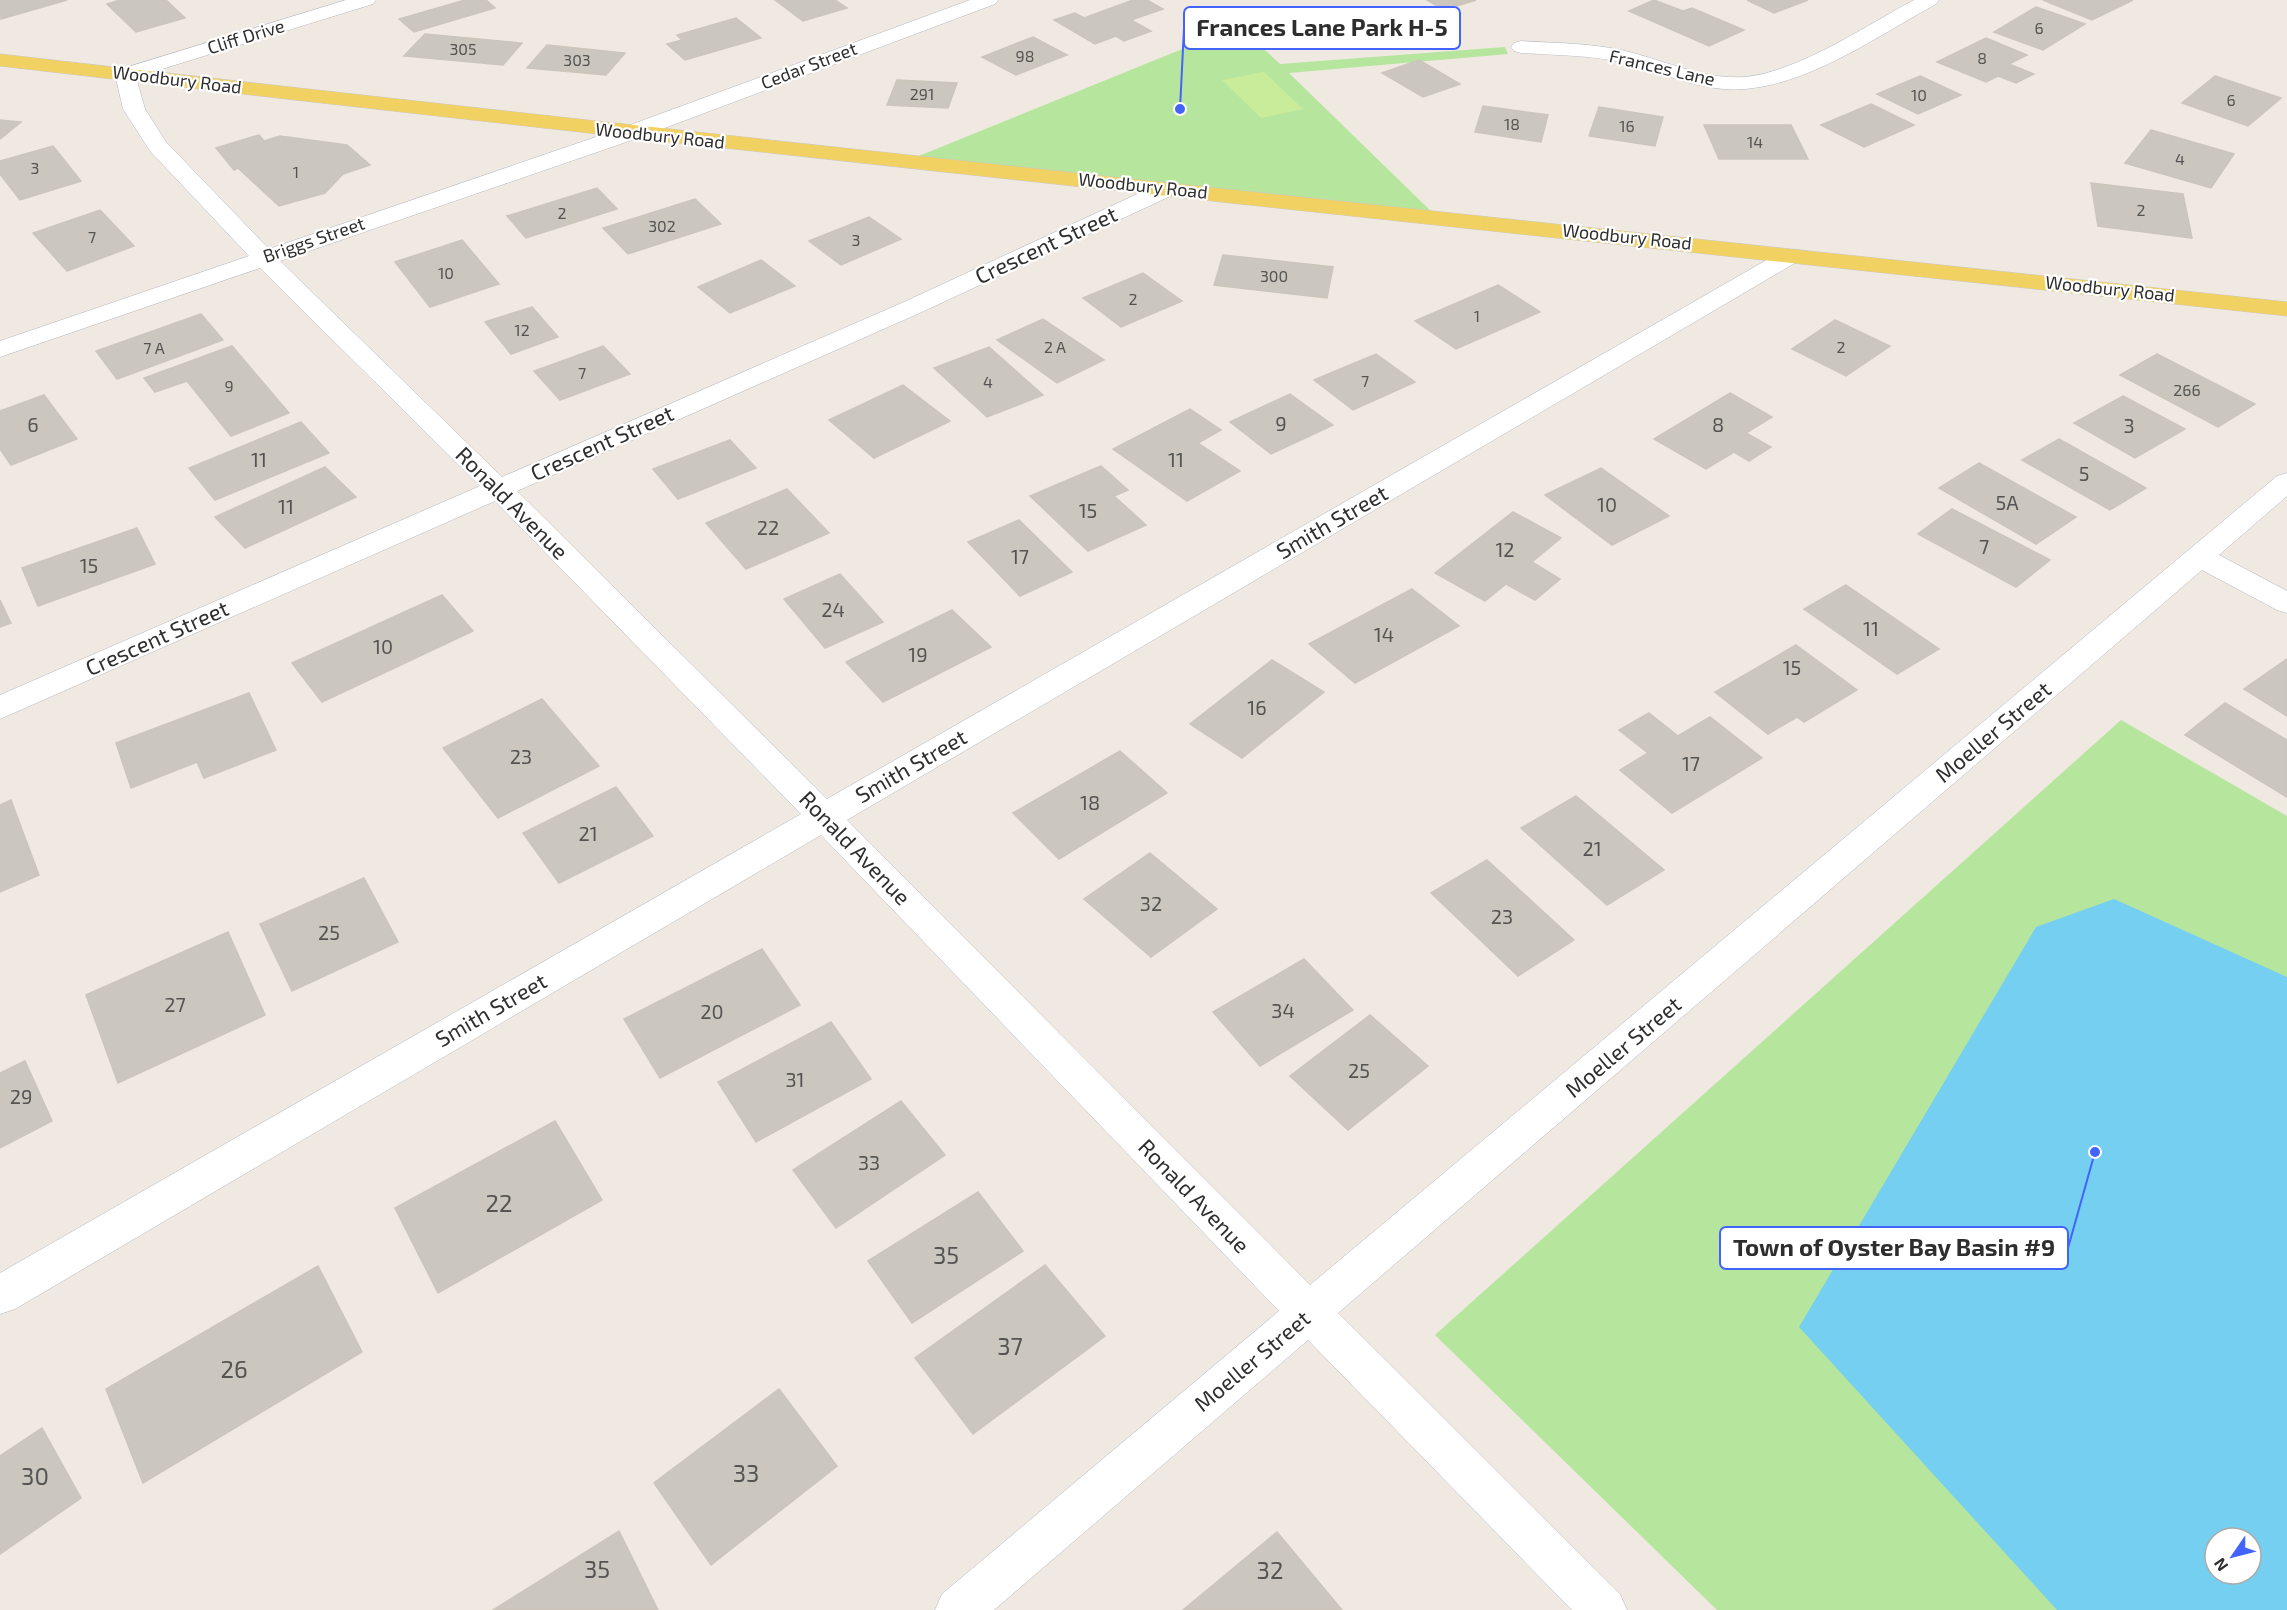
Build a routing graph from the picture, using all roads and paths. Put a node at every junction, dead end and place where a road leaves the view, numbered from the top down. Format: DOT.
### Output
graph roads {
  1 [pos="366,0"];
  2 [pos="988,0"];
  3 [pos="1929,0"];
  4 [pos="1521,47"];
  5 [pos="0,60"];
  6 [pos="125,74"];
  7 [pos="630,133"];
  8 [pos="1169,188"];
  9 [pos="1792,255"];
  10 [pos="263,257"];
  11 [pos="2287,309"];
  12 [pos="0,349"];
  13 [pos="2287,482"];
  14 [pos="498,488"];
  15 [pos="2200,557"];
  16 [pos="2287,603"];
  17 [pos="0,708"];
  18 [pos="824,817"];
  19 [pos="0,1295"];
  20 [pos="1310,1312"];
  21 [pos="958,1610"];
  22 [pos="1604,1610"];
  1 -- 6 [label="street, Cliff Drive"];
  2 -- 7 [label="street, Cedar Street"];
  3 -- 4 [label="street, Frances Lane"];
  5 -- 6 [label="main road, Woodbury Road"];
  6 -- 7 [label="main road, Woodbury Road"];
  6 -- 10 [label="street, Ronald Avenue"];
  7 -- 8 [label="main road, Woodbury Road"];
  7 -- 10 [label="street, Briggs Street"];
  8 -- 9 [label="main road, Woodbury Road"];
  8 -- 14 [label="street, Crescent Street"];
  9 -- 11 [label="main road, Woodbury Road"];
  9 -- 18 [label="street, Smith Street"];
  10 -- 12 [label="street, Briggs Street"];
  10 -- 14 [label="street, Ronald Avenue"];
  13 -- 15 [label="street, Moeller Street"];
  14 -- 17 [label="street, Crescent Street"];
  14 -- 18 [label="street, Ronald Avenue"];
  15 -- 16 [label="street"];
  15 -- 20 [label="street, Moeller Street"];
  18 -- 19 [label="street, Smith Street"];
  18 -- 20 [label="street, Ronald Avenue"];
  20 -- 21 [label="street, Moeller Street"];
  20 -- 22 [label="street, Ronald Avenue"];
}
